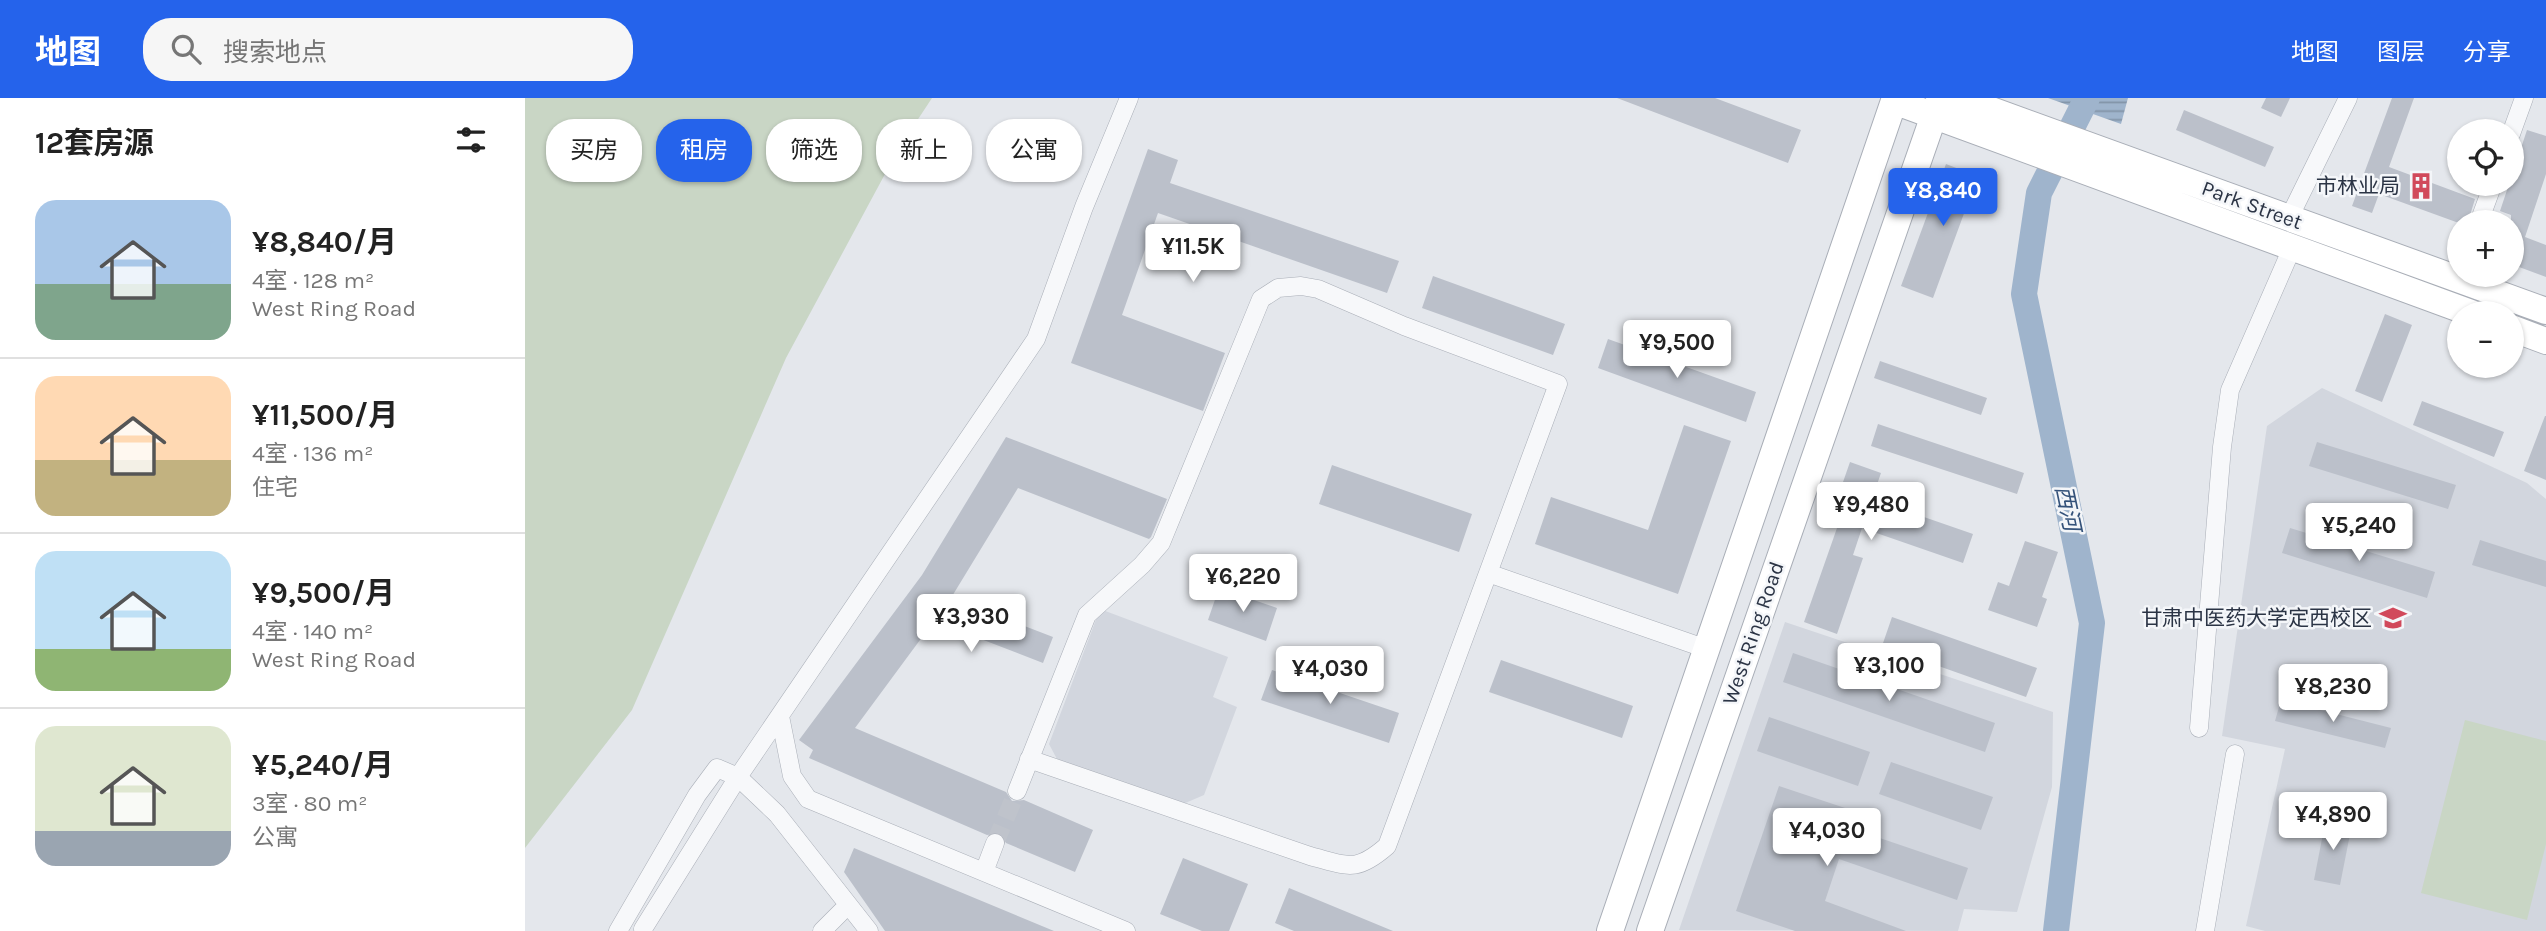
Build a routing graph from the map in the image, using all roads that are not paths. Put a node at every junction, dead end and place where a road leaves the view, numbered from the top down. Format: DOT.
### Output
graph roads {
  1 [pos="1129,98"];
  2 [pos="1958,98"];
  3 [pos="2348,98"];
  4 [pos="2524,98"];
  5 [pos="1892,99"];
  6 [pos="1937,107"];
  7 [pos="2516,119"];
  8 [pos="2019,134"];
  9 [pos="2128,174"];
  10 [pos="2289,218"];
  11 [pos="2292,248"];
  12 [pos="2447,273"];
  13 [pos="2484,287"];
  14 [pos="2447,304"];
  15 [pos="2546,311"];
  16 [pos="2524,333"];
  17 [pos="2546,341"];
  18 [pos="1488,573"];
  19 [pos="1707,649"];
  20 [pos="780,716"];
  21 [pos="2199,728"];
  22 [pos="2235,754"];
  23 [pos="1029,759"];
  24 [pos="739,777"];
  25 [pos="1017,791"];
  26 [pos="995,843"];
  27 [pos="984,872"];
  28 [pos="847,906"];
  29 [pos="643,929"];
  30 [pos="618,931"];
  31 [pos="822,931"];
  32 [pos="869,931"];
  33 [pos="1126,931"];
  34 [pos="1610,931"];
  35 [pos="1650,931"];
  36 [pos="2206,931"];
  1 -- 20 [label="street"];
  2 -- 8 [label="main road, Park Street"];
  3 -- 10 [label="street"];
  4 -- 7 [label="street"];
  5 -- 6 [label="main road, Park Street"];
  5 -- 19 [label="main road, West Ring Road"];
  6 -- 8 [label="main road, Park Street"];
  6 -- 35 [label="main road, West Ring Road"];
  8 -- 9 [label="main road, Park Street"];
  9 -- 10 [label="main road, Park Street"];
  9 -- 11 [label="main road, Park Street"];
  10 -- 12 [label="main road, Park Street"];
  11 -- 14 [label="main road, Park Street"];
  11 -- 21 [label="street"];
  13 -- 15 [label="main road, Park Street"];
  16 -- 17 [label="main road"];
  18 -- 19 [label="street"];
  18 -- 23 [label="street"];
  18 -- 23 [label="street"];
  19 -- 34 [label="main road, West Ring Road"];
  20 -- 24 [label="street"];
  20 -- 27 [label="street"];
  22 -- 36 [label="street"];
  23 -- 25 [label="street"];
  24 -- 28 [label="street"];
  24 -- 29 [label="street"];
  24 -- 30 [label="street"];
  26 -- 27 [label="street"];
  27 -- 33 [label="street"];
  28 -- 31 [label="street"];
  28 -- 32 [label="street"];
}
